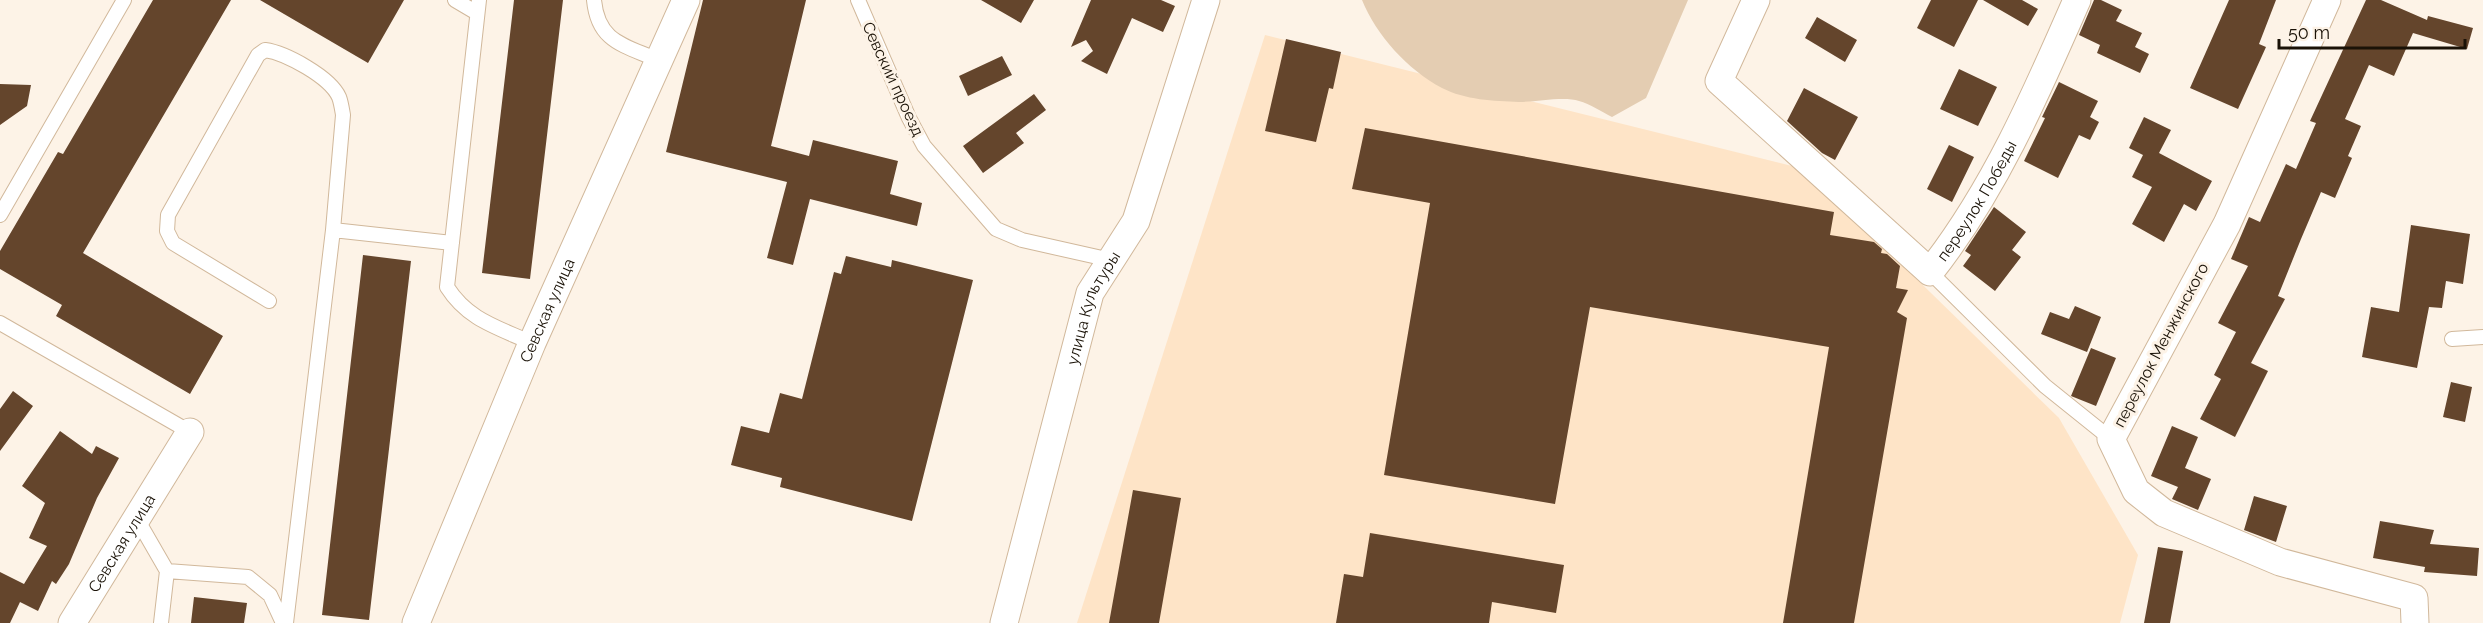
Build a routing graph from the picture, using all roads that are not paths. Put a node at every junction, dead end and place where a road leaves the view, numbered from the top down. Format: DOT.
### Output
graph roads {
  1 [pos="124,0"];
  2 [pos="455,0"];
  3 [pos="594,0"];
  4 [pos="686,0"];
  5 [pos="858,0"];
  6 [pos="1206,0"];
  7 [pos="1756,0"];
  8 [pos="2077,0"];
  9 [pos="2327,0"];
  10 [pos="478,6"];
  11 [pos="660,61"];
  12 [pos="0,215"];
  13 [pos="333,230"];
  14 [pos="452,243"];
  15 [pos="1111,260"];
  16 [pos="1930,272"];
  17 [pos="269,301"];
  18 [pos="0,323"];
  19 [pos="2483,337"];
  20 [pos="2452,339"];
  21 [pos="532,343"];
  22 [pos="190,432"];
  23 [pos="2111,439"];
  24 [pos="137,519"];
  25 [pos="167,571"];
  26 [pos="72,623"];
  27 [pos="161,623"];
  28 [pos="284,623"];
  29 [pos="416,623"];
  30 [pos="1004,623"];
  31 [pos="2415,623"];
  1 -- 12 [label="lane"];
  2 -- 10 [label="lane"];
  3 -- 11 [label="lane"];
  4 -- 11 [label="street, Севская улица"];
  5 -- 15 [label="lane, Севский проезд"];
  6 -- 15 [label="street, улица Культуры"];
  7 -- 16 [label="street, переулок Победы"];
  8 -- 16 [label="street, переулок Победы"];
  9 -- 23 [label="street, переулок Менжинского"];
  10 -- 14 [label="lane"];
  11 -- 21 [label="street, Севская улица"];
  13 -- 14 [label="lane"];
  13 -- 17 [label="lane"];
  13 -- 28 [label="lane"];
  14 -- 21 [label="lane"];
  15 -- 30 [label="street, улица Культуры"];
  16 -- 23 [label="lane"];
  18 -- 22 [label="lane"];
  19 -- 20 [label="lane"];
  21 -- 29 [label="street, Севская улица"];
  22 -- 24 [label="street, Севская улица"];
  23 -- 31 [label="street, переулок Менжинского"];
  24 -- 25 [label="lane"];
  24 -- 26 [label="street, Севская улица"];
  25 -- 27 [label="lane"];
  25 -- 28 [label="lane"];
}
